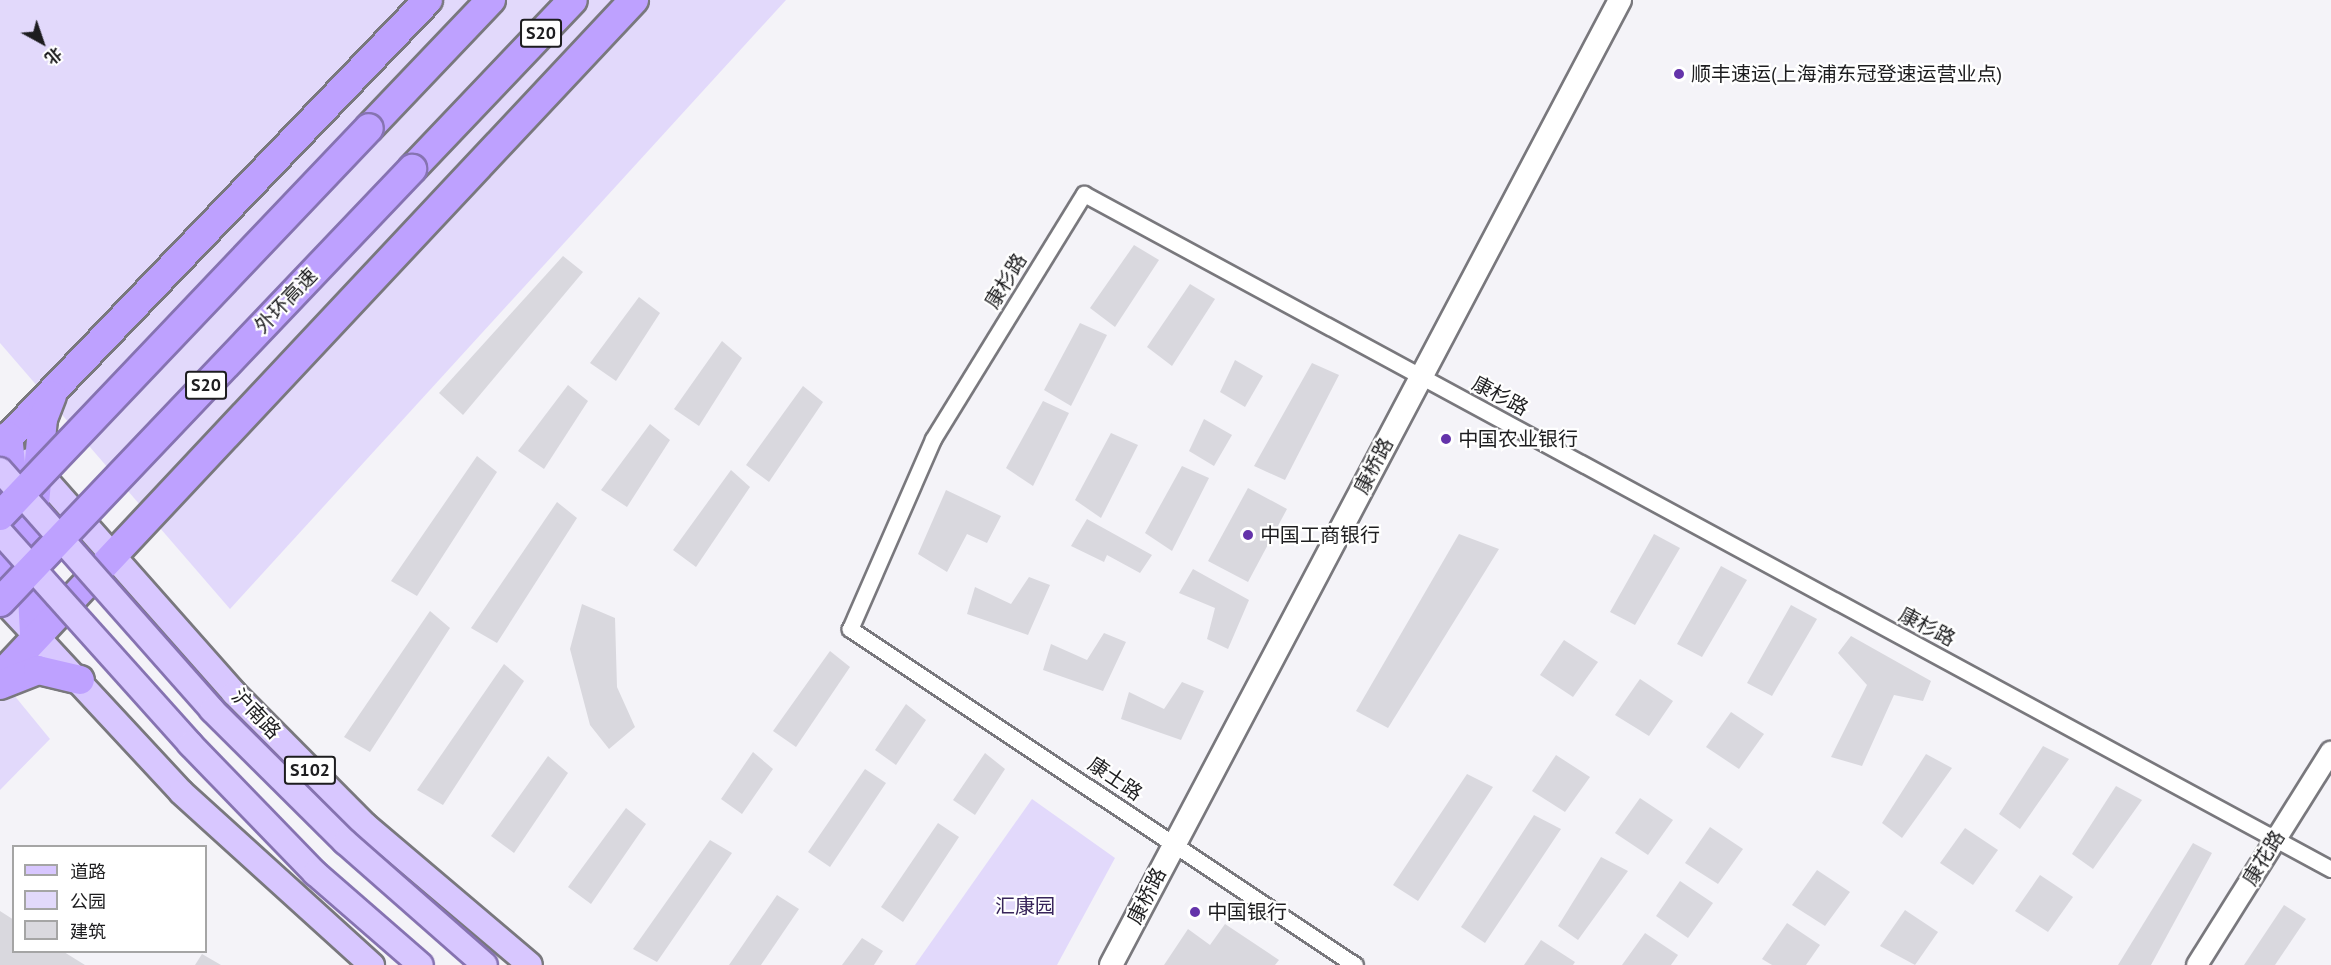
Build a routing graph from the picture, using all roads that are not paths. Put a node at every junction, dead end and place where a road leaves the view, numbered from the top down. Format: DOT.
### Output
graph roads {
  1 [pos="428,0"];
  2 [pos="491,0"];
  3 [pos="573,0"];
  4 [pos="634,0"];
  5 [pos="1620,0"];
  6 [pos="1421,377"];
  7 [pos="54,392"];
  8 [pos="2,430"];
  9 [pos="0,470"];
  10 [pos="38,470"];
  11 [pos="0,516"];
  12 [pos="0,532"];
  13 [pos="112,552"];
  14 [pos="0,571"];
  15 [pos="0,597"];
  16 [pos="0,602"];
  17 [pos="850,629"];
  18 [pos="34,634"];
  19 [pos="0,676"];
  20 [pos="80,680"];
  21 [pos="0,685"];
  22 [pos="2331,751"];
  23 [pos="2276,840"];
  24 [pos="1174,843"];
  25 [pos="2331,869"];
  26 [pos="372,965"];
  27 [pos="421,965"];
  28 [pos="484,965"];
  29 [pos="530,965"];
  30 [pos="1111,965"];
  31 [pos="1355,965"];
  32 [pos="2197,965"];
  1 -- 7 [label="highway"];
  2 -- 11 [label="highway, bridge"];
  3 -- 16 [label="highway, 外环高速 / S20, bridge"];
  4 -- 13 [label="highway"];
  5 -- 6 [label="main road, 康桥路"];
  6 -- 17 [label="street, 康杉路"];
  6 -- 23 [label="street, 康杉路"];
  6 -- 24 [label="main road, 康桥路"];
  7 -- 8 [label="highway"];
  7 -- 10 [label="highway"];
  8 -- 10 [label="main road, 沪南路 / S102"];
  8 -- 14 [label="highway"];
  9 -- 28 [label="main road, bridge"];
  10 -- 13 [label="main road, 沪南路 / S102"];
  10 -- 18 [label="highway"];
  12 -- 27 [label="main road, bridge"];
  13 -- 18 [label="highway"];
  13 -- 29 [label="main road, 沪南路 / S102"];
  15 -- 18 [label="main road"];
  17 -- 24 [label="street, 康士路"];
  18 -- 19 [label="highway"];
  18 -- 20 [label="main road"];
  20 -- 21 [label="highway"];
  20 -- 26 [label="main road"];
  22 -- 23 [label="street, 康花路"];
  23 -- 25 [label="street, 康杉路"];
  23 -- 32 [label="street, 康花路"];
  24 -- 30 [label="main road, 康桥路"];
  24 -- 31 [label="street, 康士路"];
}
